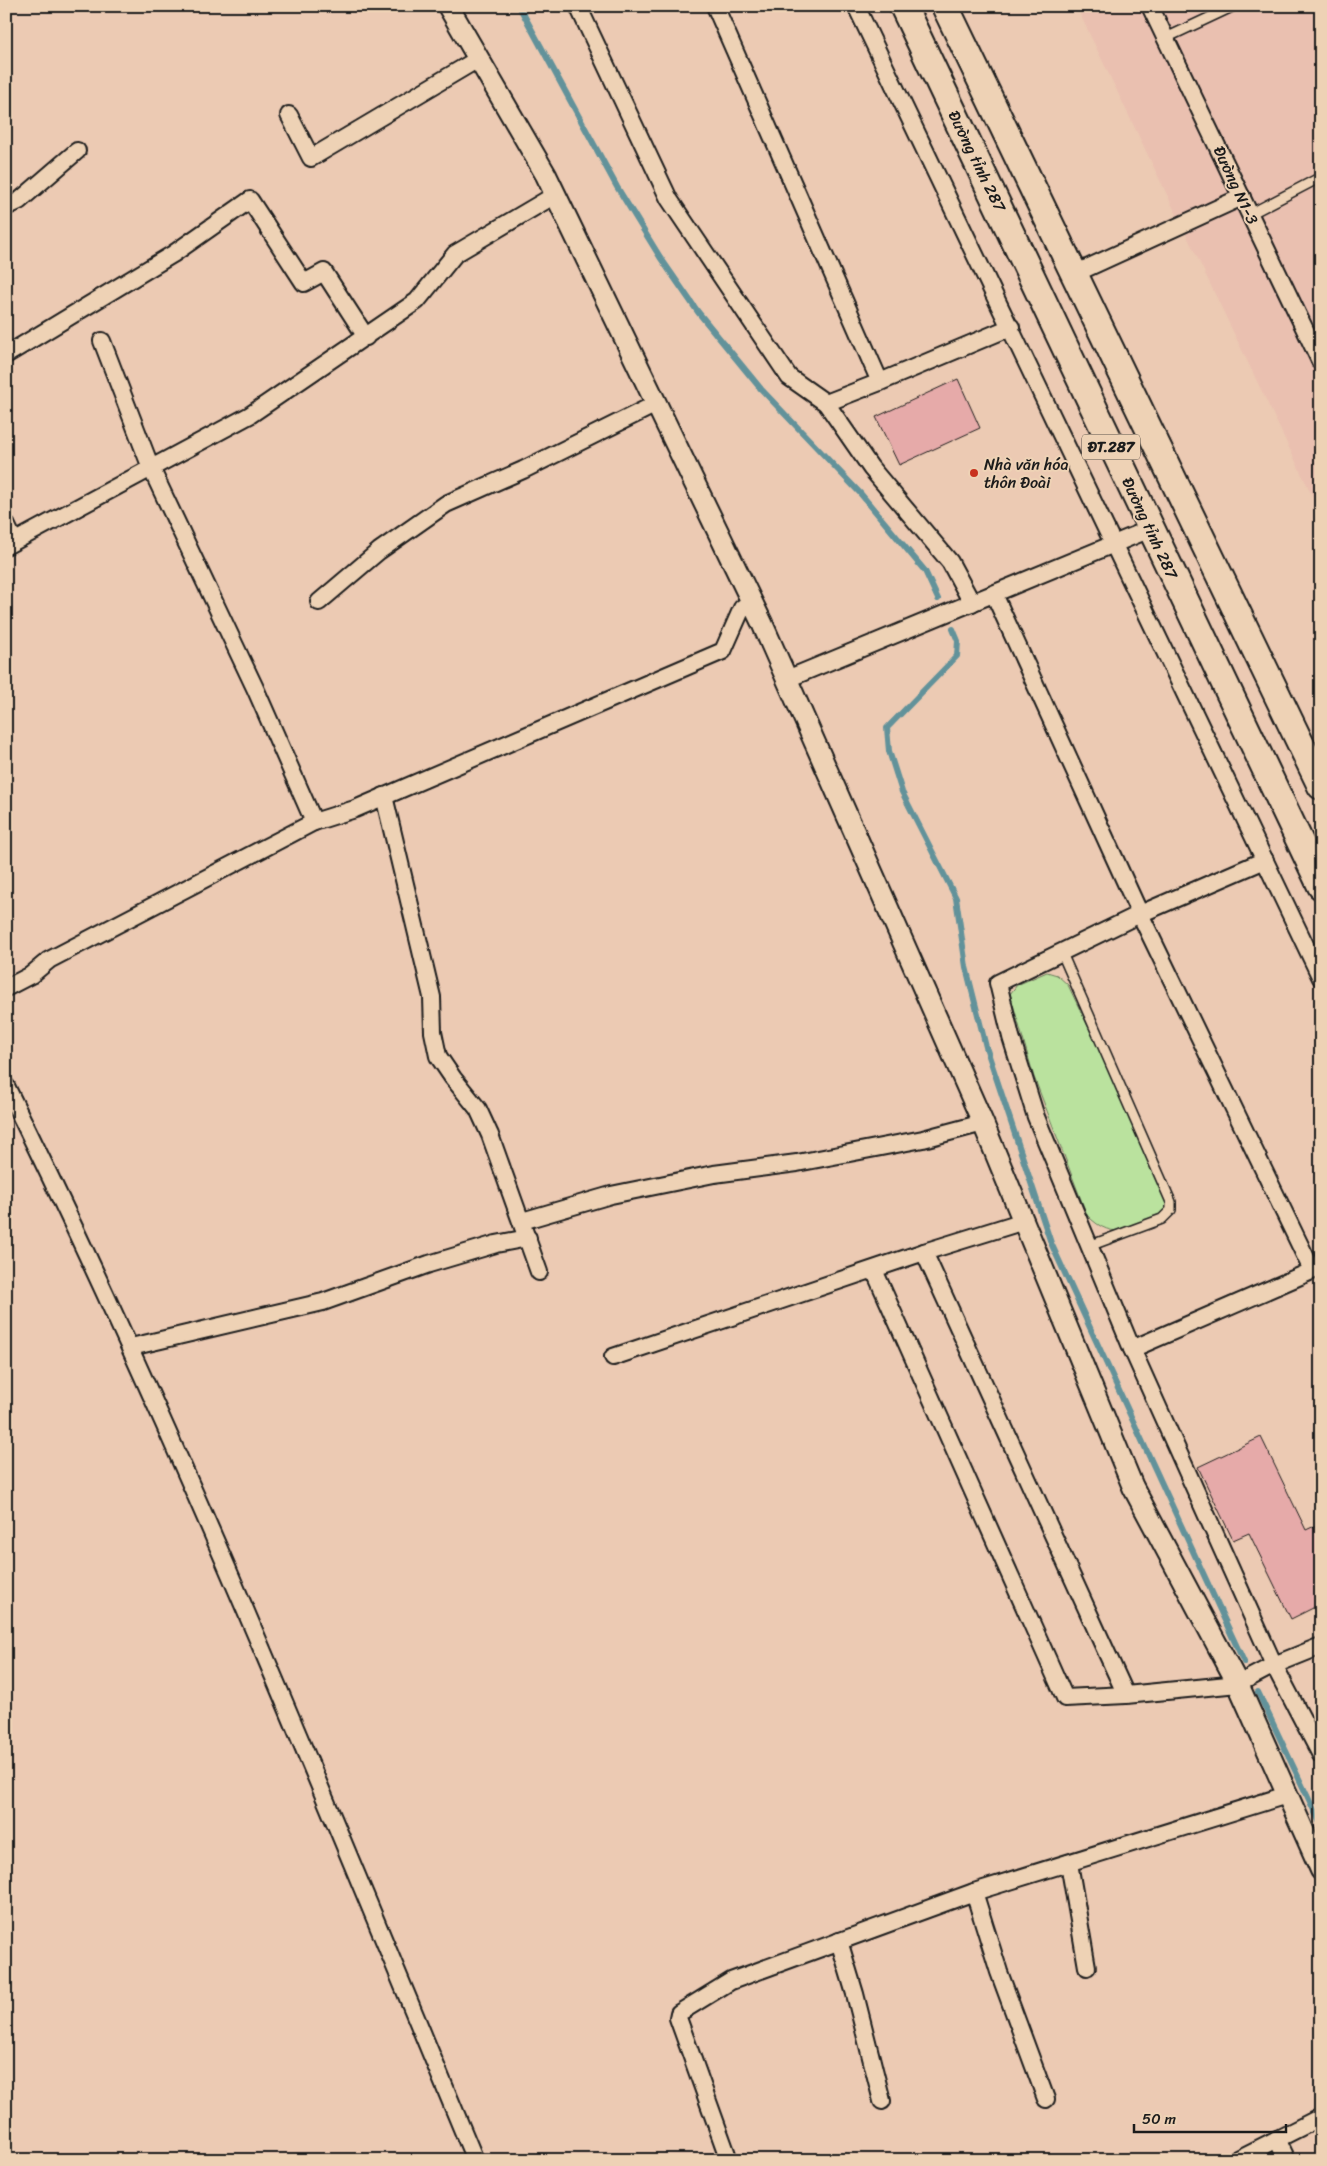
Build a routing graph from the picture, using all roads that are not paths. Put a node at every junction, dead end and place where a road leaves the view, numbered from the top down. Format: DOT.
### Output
graph roads {
  1 [pos="448,6"];
  2 [pos="578,6"];
  3 [pos="584,6"];
  4 [pos="592,6"];
  5 [pos="715,6"];
  6 [pos="856,6"];
  7 [pos="903,6"];
  8 [pos="945,6"];
  9 [pos="1150,6"];
  10 [pos="1234,6"];
  11 [pos="1166,38"];
  12 [pos="478,59"];
  13 [pos="289,115"];
  14 [pos="77,151"];
  15 [pos="1321,177"];
  16 [pos="555,195"];
  17 [pos="1242,198"];
  18 [pos="6,207"];
  19 [pos="1250,214"];
  20 [pos="1074,274"];
  21 [pos="1011,327"];
  22 [pos="366,337"];
  23 [pos="102,341"];
  24 [pos="6,355"];
  25 [pos="1321,363"];
  26 [pos="880,382"];
  27 [pos="826,403"];
  28 [pos="656,404"];
  29 [pos="151,468"];
  30 [pos="6,524"];
  31 [pos="1150,529"];
  32 [pos="10,543"];
  33 [pos="1114,544"];
  34 [pos="994,594"];
  35 [pos="318,602"];
  36 [pos="751,602"];
  37 [pos="972,602"];
  38 [pos="787,679"];
  39 [pos="1321,786"];
  40 [pos="384,796"];
  41 [pos="314,822"];
  42 [pos="1265,860"];
  43 [pos="1321,886"];
  44 [pos="1140,914"];
  45 [pos="1061,951"];
  46 [pos="1321,978"];
  47 [pos="6,988"];
  48 [pos="6,1086"];
  49 [pos="983,1123"];
  50 [pos="522,1221"];
  51 [pos="1024,1221"];
  52 [pos="528,1238"];
  53 [pos="1089,1246"];
  54 [pos="924,1252"];
  55 [pos="1317,1268"];
  56 [pos="874,1270"];
  57 [pos="538,1272"];
  58 [pos="131,1347"];
  59 [pos="1132,1349"];
  60 [pos="613,1357"];
  61 [pos="1321,1646"];
  62 [pos="1274,1665"];
  63 [pos="1238,1684"];
  64 [pos="1126,1695"];
  65 [pos="1321,1755"];
  66 [pos="1288,1795"];
  67 [pos="1069,1863"];
  68 [pos="1321,1870"];
  69 [pos="974,1892"];
  70 [pos="839,1941"];
  71 [pos="1087,1967"];
  72 [pos="1046,2099"];
  73 [pos="882,2101"];
  74 [pos="1321,2117"];
  75 [pos="1277,2139"];
  76 [pos="475,2160"];
  77 [pos="729,2160"];
  78 [pos="1236,2160"];
  79 [pos="1287,2160"];
  1 -- 12 [label="street"];
  2 -- 27 [label="street"];
  3 -- 4 [label="street"];
  5 -- 26 [label="street"];
  6 -- 21 [label="street"];
  7 -- 31 [label="main road, Đường tỉnh 287 / ĐT.287"];
  8 -- 20 [label="main road, ĐT.287"];
  9 -- 11 [label="street, Đường N1-3"];
  10 -- 11 [label="lane"];
  11 -- 17 [label="street, Đường N1-3"];
  12 -- 13 [label="street"];
  12 -- 16 [label="street"];
  14 -- 18 [label="street"];
  15 -- 19 [label="lane"];
  16 -- 22 [label="street"];
  16 -- 28 [label="street"];
  17 -- 19 [label="street, Đường N1-3"];
  17 -- 20 [label="street"];
  19 -- 25 [label="street, Đường N1-3"];
  20 -- 39 [label="main road, ĐT.287"];
  21 -- 26 [label="street"];
  21 -- 33 [label="street"];
  22 -- 24 [label="street"];
  22 -- 29 [label="street"];
  23 -- 29 [label="street"];
  26 -- 27 [label="street"];
  27 -- 37 [label="street"];
  28 -- 35 [label="street"];
  28 -- 36 [label="street"];
  29 -- 32 [label="street"];
  29 -- 41 [label="street"];
  30 -- 32 [label="street"];
  31 -- 33 [label="street"];
  31 -- 43 [label="main road, Đường tỉnh 287 / ĐT.287"];
  33 -- 34 [label="street"];
  33 -- 42 [label="street"];
  34 -- 37 [label="street"];
  34 -- 44 [label="street"];
  36 -- 38 [label="street"];
  36 -- 40 [label="street"];
  37 -- 38 [label="street"];
  38 -- 49 [label="street"];
  40 -- 41 [label="street"];
  40 -- 50 [label="street"];
  41 -- 47 [label="street"];
  42 -- 44 [label="street"];
  42 -- 46 [label="street"];
  44 -- 45 [label="street"];
  44 -- 55 [label="street"];
  45 -- 53 [label="street"];
  45 -- 53 [label="lane"];
  48 -- 58 [label="street"];
  49 -- 50 [label="street"];
  49 -- 51 [label="street"];
  50 -- 52 [label="street"];
  51 -- 54 [label="street"];
  51 -- 63 [label="street"];
  52 -- 57 [label="street"];
  52 -- 58 [label="street"];
  53 -- 59 [label="street"];
  54 -- 56 [label="street"];
  54 -- 64 [label="street"];
  55 -- 59 [label="street"];
  56 -- 60 [label="street"];
  56 -- 64 [label="street"];
  58 -- 76 [label="street"];
  59 -- 62 [label="street"];
  61 -- 62 [label="street"];
  62 -- 63 [label="street"];
  62 -- 65 [label="street"];
  63 -- 64 [label="street"];
  63 -- 66 [label="street"];
  66 -- 67 [label="street"];
  66 -- 68 [label="street"];
  67 -- 69 [label="street"];
  67 -- 71 [label="street"];
  69 -- 70 [label="street"];
  69 -- 72 [label="street"];
  70 -- 73 [label="street"];
  70 -- 77 [label="street"];
  74 -- 75 [label="street"];
  75 -- 78 [label="street"];
  75 -- 79 [label="street"];
}
